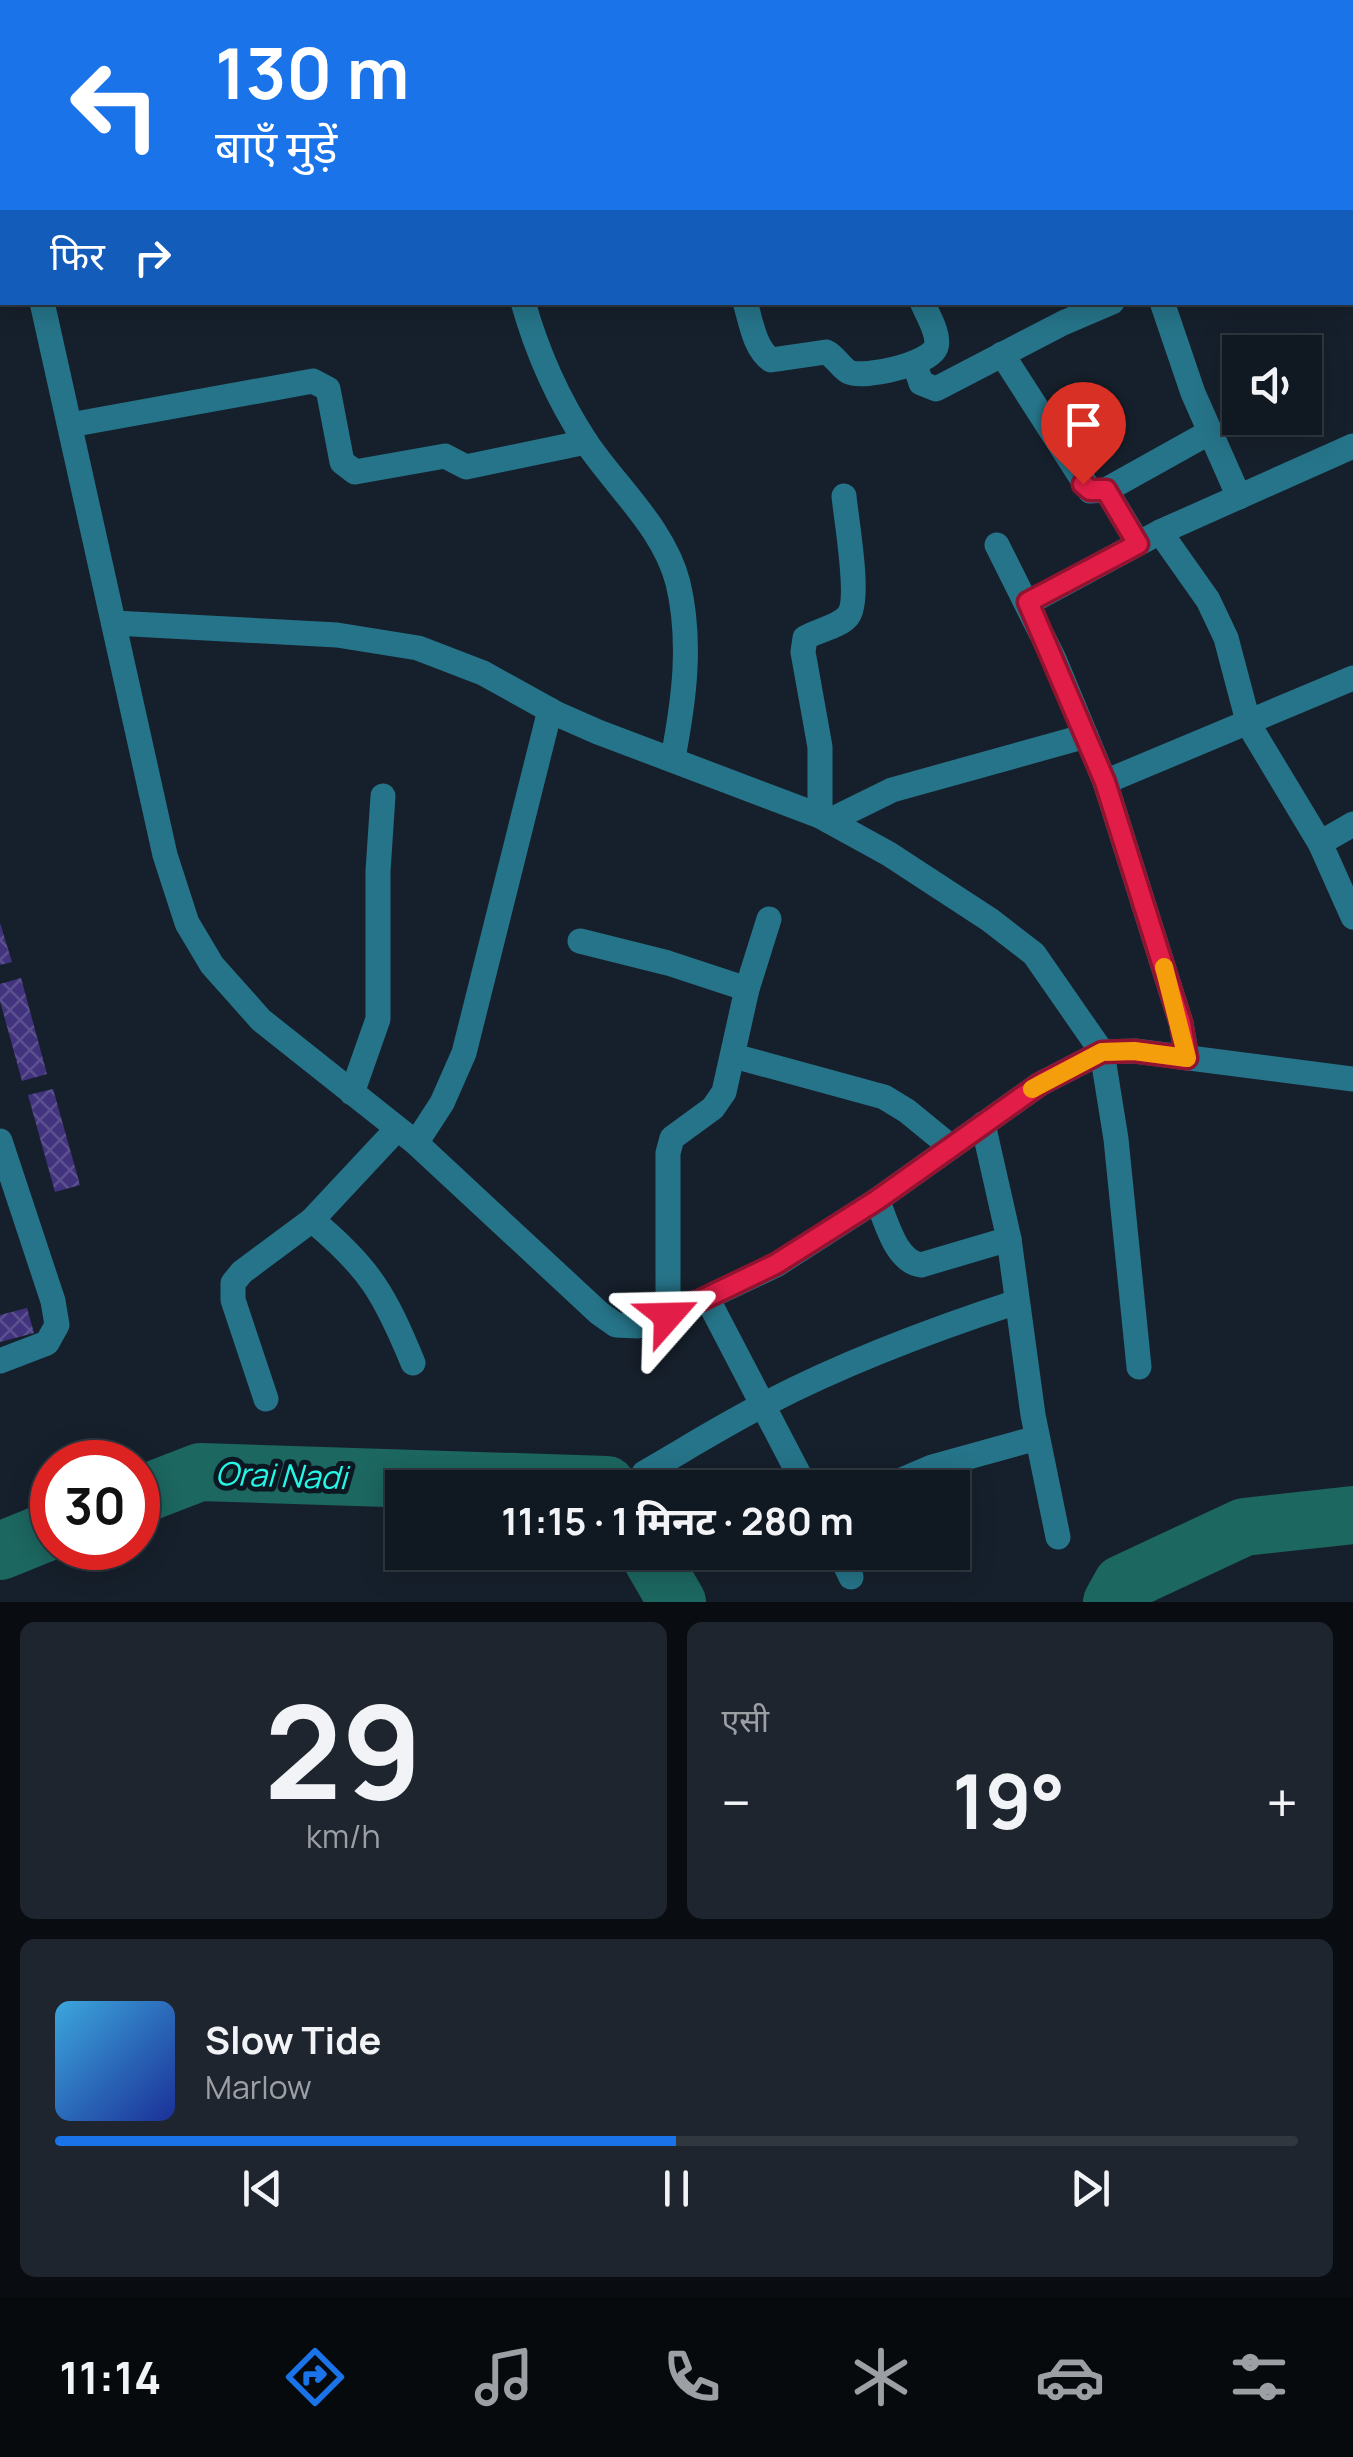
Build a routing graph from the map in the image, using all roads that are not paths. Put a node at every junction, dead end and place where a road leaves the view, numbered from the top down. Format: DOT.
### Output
graph roads {
  1 [pos="43,305"];
  2 [pos="524,305"];
  3 [pos="746,305"];
  4 [pos="923,305"];
  5 [pos="1105,305"];
  6 [pos="1163,305"];
  7 [pos="1002,354"];
  8 [pos="915,365"];
  9 [pos="70,425"];
  10 [pos="1210,432"];
  11 [pos="586,442"];
  12 [pos="1353,446"];
  13 [pos="1106,490"];
  14 [pos="844,496"];
  15 [pos="1238,496"];
  16 [pos="1149,538"];
  17 [pos="997,545"];
  18 [pos="1028,602"];
  19 [pos="114,623"];
  20 [pos="1353,678"];
  21 [pos="550,710"];
  22 [pos="1249,724"];
  23 [pos="1086,736"];
  24 [pos="673,758"];
  25 [pos="1105,782"];
  26 [pos="383,796"];
  27 [pos="825,818"];
  28 [pos="1353,824"];
  29 [pos="1320,843"];
  30 [pos="1353,918"];
  31 [pos="769,919"];
  32 [pos="580,941"];
  33 [pos="748,989"];
  34 [pos="1102,1052"];
  35 [pos="734,1056"];
  36 [pos="1187,1058"];
  37 [pos="1353,1079"];
  38 [pos="352,1093"];
  39 [pos="983,1124"];
  40 [pos="407,1136"];
  41 [pos="0,1142"];
  42 [pos="950,1147"];
  43 [pos="8,1192"];
  44 [pos="877,1200"];
  45 [pos="312,1220"];
  46 [pos="1009,1239"];
  47 [pos="707,1298"];
  48 [pos="1017,1302"];
  49 [pos="668,1316"];
  50 [pos="0,1361"];
  51 [pos="413,1363"];
  52 [pos="1138,1367"];
  53 [pos="266,1399"];
  54 [pos="764,1404"];
  55 [pos="1037,1438"];
  56 [pos="649,1470"];
  57 [pos="797,1470"];
  58 [pos="927,1470"];
  59 [pos="1058,1538"];
  60 [pos="848,1570"];
  61 [pos="851,1577"];
  1 -- 9 [label="street"];
  2 -- 11 [label="street"];
  3 -- 8 [label="street"];
  4 -- 8 [label="street"];
  5 -- 7 [label="street"];
  6 -- 10 [label="street"];
  7 -- 8 [label="street"];
  7 -- 13 [label="street"];
  9 -- 11 [label="street"];
  9 -- 19 [label="street"];
  10 -- 13 [label="street"];
  10 -- 15 [label="street"];
  11 -- 24 [label="street"];
  12 -- 15 [label="street"];
  13 -- 16 [label="street"];
  14 -- 27 [label="street"];
  15 -- 16 [label="street"];
  16 -- 18 [label="street"];
  16 -- 22 [label="street"];
  17 -- 18 [label="street"];
  18 -- 23 [label="street"];
  19 -- 21 [label="street"];
  19 -- 38 [label="street"];
  20 -- 22 [label="street"];
  21 -- 24 [label="street"];
  21 -- 40 [label="street"];
  22 -- 25 [label="street"];
  22 -- 29 [label="street"];
  23 -- 25 [label="street"];
  23 -- 27 [label="street"];
  24 -- 27 [label="street"];
  25 -- 36 [label="street"];
  26 -- 38 [label="street"];
  27 -- 34 [label="street"];
  28 -- 29 [label="street"];
  29 -- 30 [label="street"];
  31 -- 33 [label="street"];
  32 -- 33 [label="street"];
  33 -- 35 [label="street"];
  34 -- 36 [label="street"];
  34 -- 39 [label="street"];
  34 -- 52 [label="street"];
  35 -- 42 [label="street"];
  35 -- 49 [label="street"];
  36 -- 37 [label="street"];
  38 -- 40 [label="street"];
  39 -- 42 [label="street"];
  39 -- 46 [label="street"];
  40 -- 45 [label="street"];
  40 -- 49 [label="street"];
  41 -- 43 [label="street"];
  42 -- 44 [label="street"];
  43 -- 50 [label="street"];
  44 -- 46 [label="street"];
  44 -- 47 [label="street"];
  45 -- 51 [label="street"];
  45 -- 53 [label="street"];
  46 -- 48 [label="street"];
  47 -- 49 [label="street"];
  47 -- 54 [label="street"];
  48 -- 54 [label="street"];
  48 -- 55 [label="street"];
  54 -- 56 [label="street"];
  54 -- 57 [label="street"];
  55 -- 58 [label="street"];
  55 -- 59 [label="street"];
  60 -- 61 [label="street"];
}
